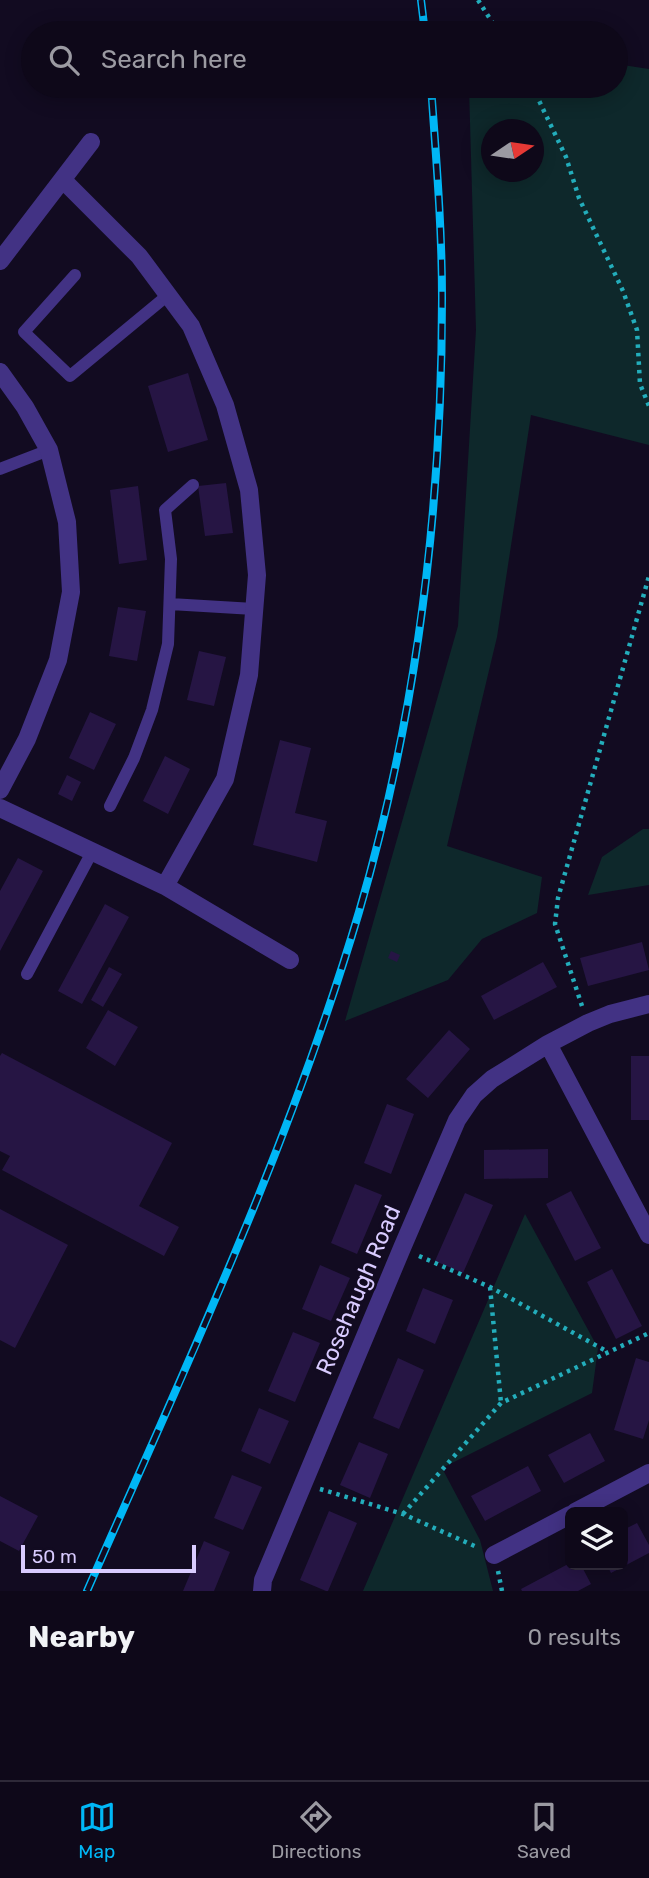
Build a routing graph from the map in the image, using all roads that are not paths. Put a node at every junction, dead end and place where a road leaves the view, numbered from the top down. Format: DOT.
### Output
graph roads {
  1 [pos="91,142"];
  2 [pos="63,180"];
  3 [pos="0,261"];
  4 [pos="75,275"];
  5 [pos="168,295"];
  6 [pos="0,372"];
  7 [pos="49,450"];
  8 [pos="0,469"];
  9 [pos="193,485"];
  10 [pos="170,604"];
  11 [pos="254,609"];
  12 [pos="0,790"];
  13 [pos="110,806"];
  14 [pos="0,808"];
  15 [pos="92,852"];
  16 [pos="165,887"];
  17 [pos="290,960"];
  18 [pos="27,974"];
  19 [pos="649,1004"];
  20 [pos="548,1044"];
  21 [pos="649,1235"];
  22 [pos="649,1473"];
  23 [pos="584,1507"];
  24 [pos="565,1518"];
  25 [pos="495,1555"];
  26 [pos="262,1591"];
  1 -- 2 [label="street"];
  2 -- 3 [label="street"];
  2 -- 5 [label="street"];
  4 -- 5 [label="lane"];
  5 -- 11 [label="street"];
  6 -- 7 [label="street"];
  7 -- 8 [label="lane"];
  7 -- 12 [label="street"];
  9 -- 10 [label="lane"];
  10 -- 11 [label="lane"];
  10 -- 13 [label="lane"];
  11 -- 16 [label="street"];
  14 -- 15 [label="street"];
  15 -- 16 [label="street"];
  15 -- 18 [label="lane"];
  16 -- 17 [label="street"];
  19 -- 20 [label="street, Rosehaugh Road"];
  20 -- 21 [label="street"];
  20 -- 26 [label="street, Rosehaugh Road"];
  22 -- 23 [label="street"];
  24 -- 25 [label="street"];
}
